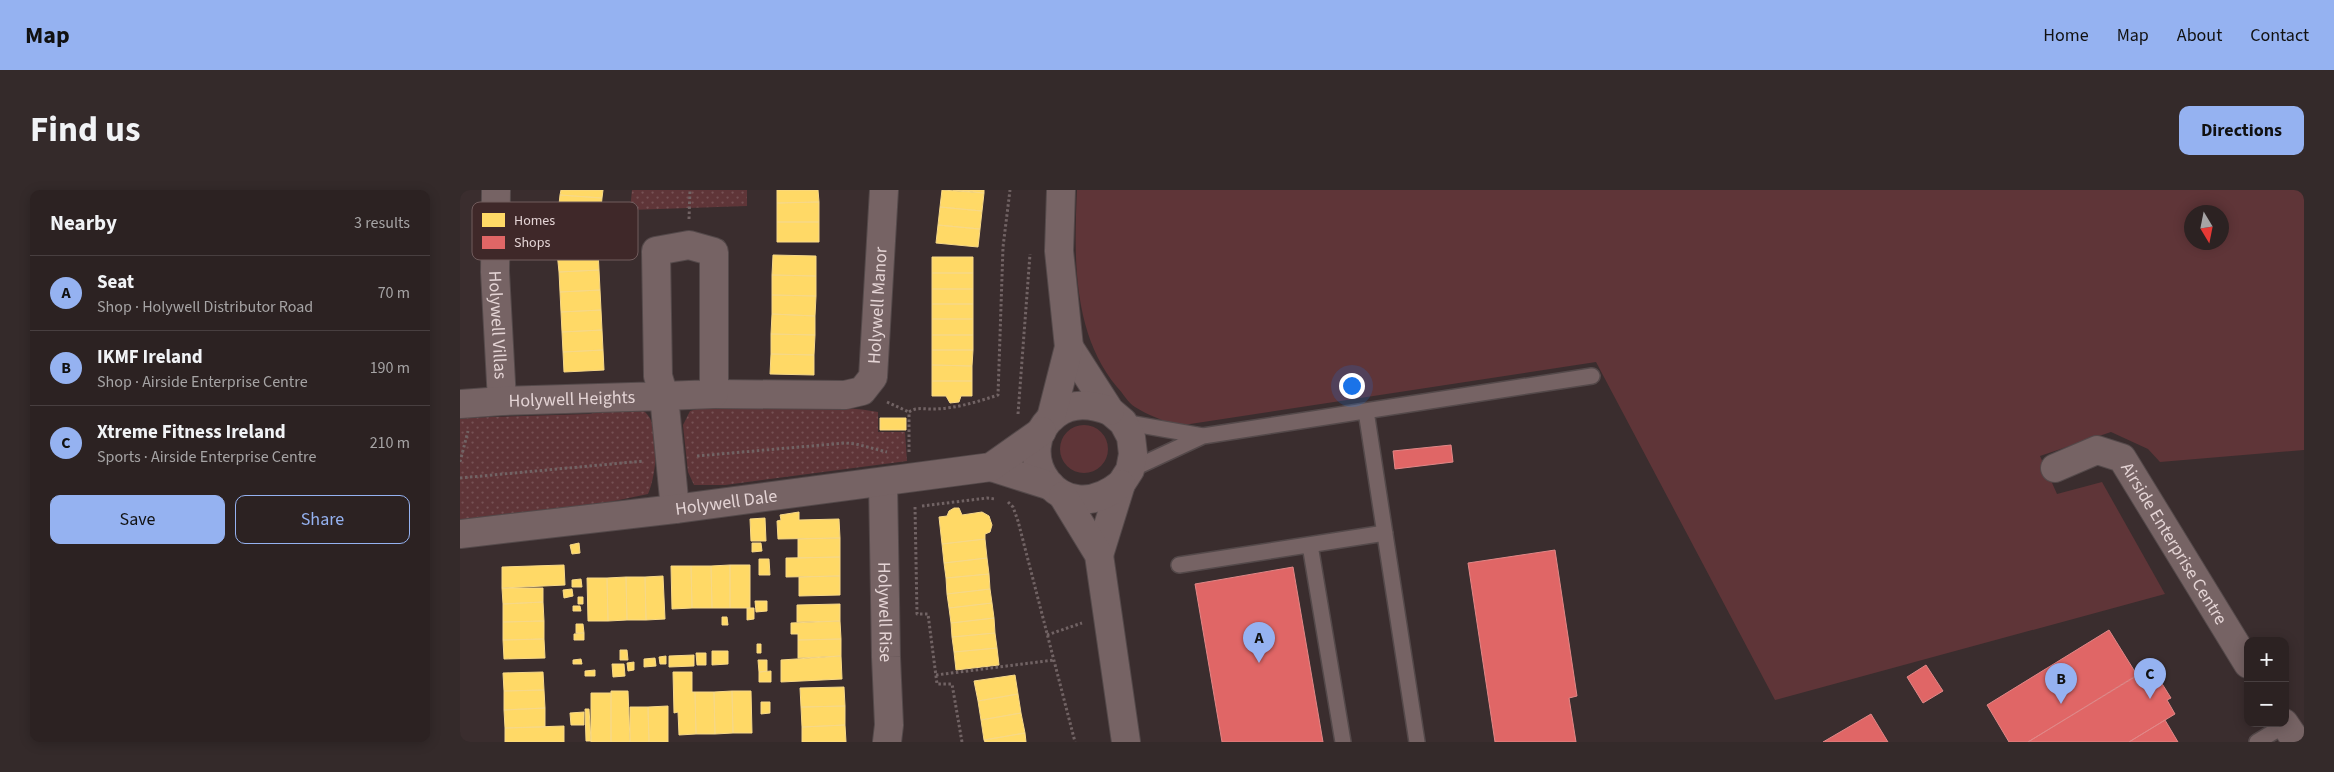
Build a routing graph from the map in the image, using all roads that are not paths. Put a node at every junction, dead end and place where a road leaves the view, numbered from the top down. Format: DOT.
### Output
graph roads {
  1 [pos="884,190"];
  2 [pos="1061,190"];
  3 [pos="495,260"];
  4 [pos="1069,347"];
  5 [pos="1592,376"];
  6 [pos="661,386"];
  7 [pos="714,394"];
  8 [pos="502,401"];
  9 [pos="460,404"];
  10 [pos="1366,411"];
  11 [pos="1116,417"];
  12 [pos="1046,424"];
  13 [pos="1203,436"];
  14 [pos="991,467"];
  15 [pos="2055,468"];
  16 [pos="1126,477"];
  17 [pos="884,482"];
  18 [pos="1057,491"];
  19 [pos="674,509"];
  20 [pos="1385,533"];
  21 [pos="460,534"];
  22 [pos="1310,545"];
  23 [pos="1099,555"];
  24 [pos="1178,565"];
  25 [pos="2244,657"];
  26 [pos="2289,730"];
  27 [pos="887,742"];
  28 [pos="1126,742"];
  29 [pos="1343,742"];
  30 [pos="1417,742"];
  31 [pos="2257,742"];
  1 -- 7 [label="street, Holywell Manor"];
  2 -- 4 [label="street"];
  3 -- 8 [label="street, Holywell Villas"];
  4 -- 11 [label="street"];
  4 -- 12 [label="street"];
  5 -- 10 [label="lane"];
  6 -- 7 [label="street, Holywell Manor"];
  6 -- 7 [label="street"];
  6 -- 8 [label="street, Holywell Heights"];
  6 -- 19 [label="street"];
  8 -- 9 [label="street, Holywell Heights"];
  10 -- 13 [label="lane"];
  10 -- 20 [label="lane"];
  11 -- 12 [label="street"];
  11 -- 13 [label="lane"];
  11 -- 16 [label="street"];
  12 -- 14 [label="street, Holywell Dale"];
  12 -- 18 [label="street"];
  13 -- 16 [label="lane"];
  14 -- 17 [label="street, Holywell Dale"];
  14 -- 18 [label="street, Holywell Dale"];
  15 -- 25 [label="street, Airside Enterprise Centre"];
  16 -- 18 [label="street"];
  16 -- 23 [label="street"];
  17 -- 19 [label="street, Holywell Dale"];
  17 -- 27 [label="street, Holywell Rise"];
  18 -- 23 [label="street"];
  19 -- 21 [label="street, Holywell Dale"];
  20 -- 22 [label="lane"];
  20 -- 30 [label="lane"];
  22 -- 24 [label="lane"];
  22 -- 29 [label="lane"];
  23 -- 28 [label="street"];
  26 -- 31 [label="lane"];
}
